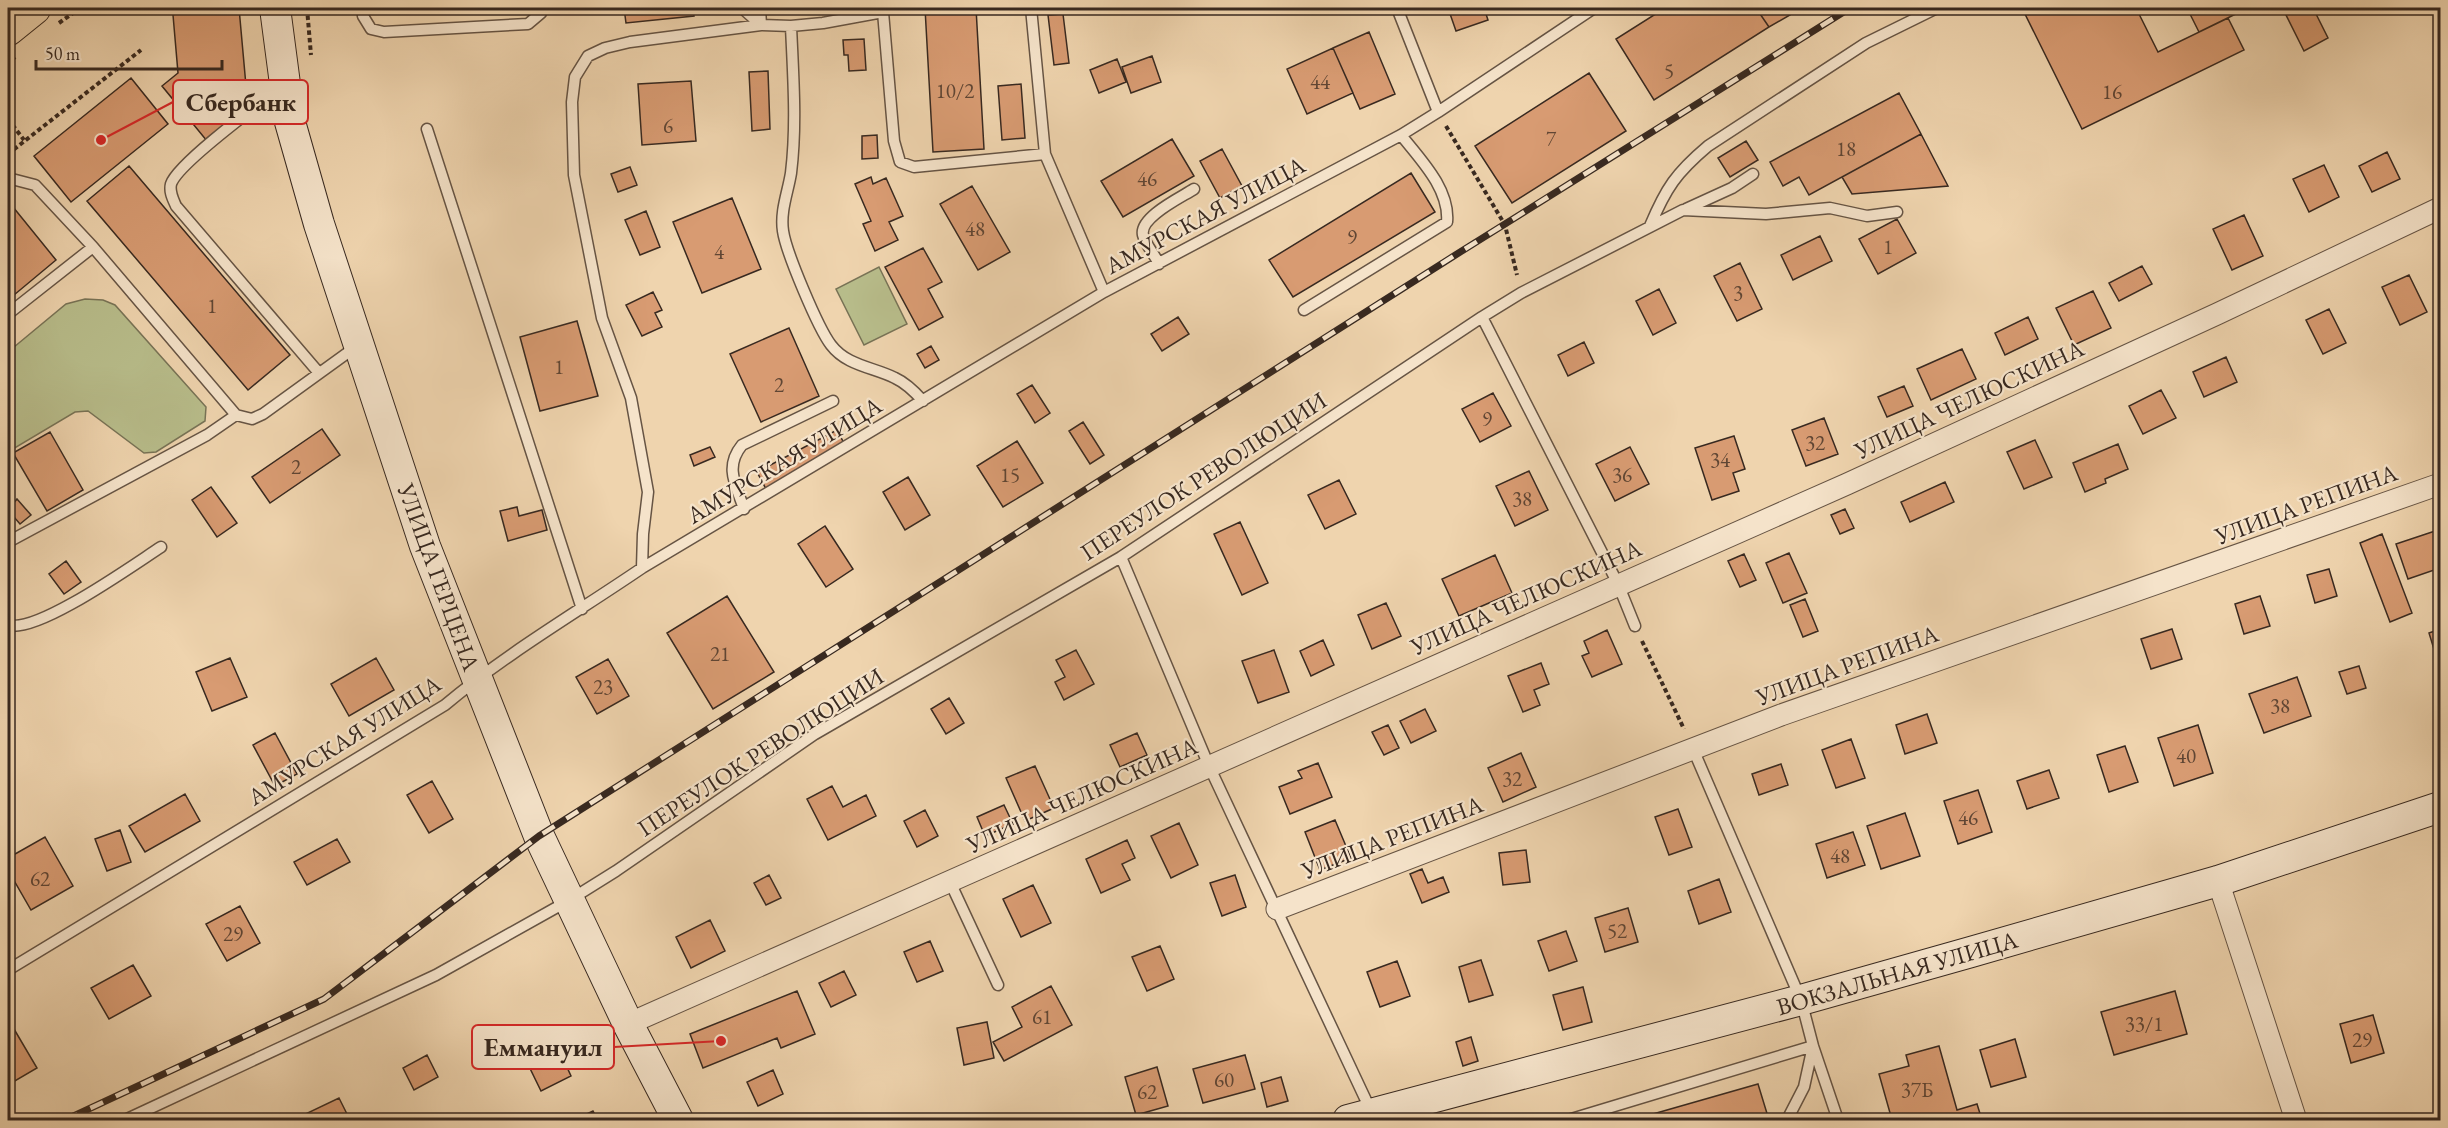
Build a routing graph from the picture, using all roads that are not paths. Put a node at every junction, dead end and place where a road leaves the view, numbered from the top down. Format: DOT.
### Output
graph roads {
  1 [pos="33,8"];
  2 [pos="275,8"];
  3 [pos="362,8"];
  4 [pos="543,8"];
  5 [pos="742,8"];
  6 [pos="760,8"];
  7 [pos="1031,8"];
  8 [pos="1397,8"];
  9 [pos="1594,8"];
  10 [pos="1937,8"];
  11 [pos="883,10"];
  12 [pos="761,25"];
  13 [pos="791,26"];
  14 [pos="8,29"];
  15 [pos="285,85"];
  16 [pos="1438,112"];
  17 [pos="427,129"];
  18 [pos="1401,135"];
  19 [pos="1045,154"];
  20 [pos="1753,174"];
  21 [pos="8,178"];
  22 [pos="1194,189"];
  23 [pos="2440,208"];
  24 [pos="1683,210"];
  25 [pos="1897,212"];
  26 [pos="1650,226"];
  27 [pos="93,247"];
  28 [pos="1159,264"];
  29 [pos="1104,292"];
  30 [pos="1304,310"];
  31 [pos="8,314"];
  32 [pos="1482,317"];
  33 [pos="359,345"];
  34 [pos="319,374"];
  35 [pos="833,401"];
  36 [pos="923,401"];
  37 [pos="236,415"];
  38 [pos="2440,484"];
  39 [pos="744,509"];
  40 [pos="8,542"];
  41 [pos="161,547"];
  42 [pos="1121,557"];
  43 [pos="642,568"];
  44 [pos="1618,584"];
  45 [pos="582,609"];
  46 [pos="8,626"];
  47 [pos="1635,626"];
  48 [pos="477,678"];
  49 [pos="1693,749"];
  50 [pos="1209,766"];
  51 [pos="2440,807"];
  52 [pos="2218,881"];
  53 [pos="950,882"];
  54 [pos="568,901"];
  55 [pos="1277,909"];
  56 [pos="8,969"];
  57 [pos="998,986"];
  58 [pos="1801,1000"];
  59 [pos="627,1024"];
  60 [pos="1813,1047"];
  61 [pos="1360,1117"];
  62 [pos="126,1120"];
  63 [pos="678,1120"];
  64 [pos="1568,1120"];
  65 [pos="1787,1120"];
  66 [pos="1838,1120"];
  67 [pos="2296,1120"];
  1 -- 14 [label="main road"];
  2 -- 15 [label="main road, УЛИЦА ГЕРЦЕНА"];
  3 -- 4 [label="lane"];
  5 -- 12 [label="lane"];
  6 -- 12 [label="lane"];
  7 -- 19 [label="lane"];
  8 -- 16 [label="lane"];
  9 -- 16 [label="lane, АМУРСКАЯ УЛИЦА"];
  10 -- 26 [label="lane"];
  11 -- 13 [label="lane"];
  11 -- 19 [label="lane"];
  12 -- 13 [label="lane"];
  12 -- 43 [label="lane"];
  13 -- 36 [label="lane"];
  15 -- 33 [label="main road, УЛИЦА ГЕРЦЕНА"];
  15 -- 34 [label="lane"];
  16 -- 18 [label="lane, АМУРСКАЯ УЛИЦА"];
  17 -- 45 [label="lane"];
  18 -- 28 [label="lane, АМУРСКАЯ УЛИЦА"];
  18 -- 30 [label="lane"];
  19 -- 29 [label="lane"];
  20 -- 24 [label="lane"];
  21 -- 27 [label="lane"];
  22 -- 28 [label="lane"];
  23 -- 44 [label="street, УЛИЦА ЧЕЛЮСКИНА"];
  24 -- 25 [label="lane, ПЕРЕУЛОК РЕВОЛЮЦИИ"];
  24 -- 26 [label="lane, ПЕРЕУЛОК РЕВОЛЮЦИИ"];
  26 -- 32 [label="lane, ПЕРЕУЛОК РЕВОЛЮЦИИ"];
  27 -- 31 [label="lane"];
  27 -- 37 [label="lane"];
  28 -- 29 [label="lane, АМУРСКАЯ УЛИЦА"];
  29 -- 36 [label="lane, АМУРСКАЯ УЛИЦА"];
  32 -- 42 [label="lane, ПЕРЕУЛОК РЕВОЛЮЦИИ"];
  32 -- 44 [label="lane"];
  33 -- 34 [label="lane"];
  33 -- 48 [label="main road, УЛИЦА ГЕРЦЕНА"];
  34 -- 37 [label="lane"];
  35 -- 39 [label="lane"];
  36 -- 39 [label="lane, АМУРСКАЯ УЛИЦА"];
  37 -- 40 [label="lane"];
  38 -- 49 [label="street, УЛИЦА РЕПИНА"];
  39 -- 43 [label="lane, АМУРСКАЯ УЛИЦА"];
  41 -- 46 [label="lane"];
  42 -- 50 [label="lane"];
  42 -- 54 [label="lane, ПЕРЕУЛОК РЕВОЛЮЦИИ"];
  43 -- 45 [label="lane, АМУРСКАЯ УЛИЦА"];
  44 -- 47 [label="lane"];
  44 -- 50 [label="street, УЛИЦА ЧЕЛЮСКИНА"];
  45 -- 48 [label="lane, АМУРСКАЯ УЛИЦА"];
  48 -- 54 [label="main road, УЛИЦА ГЕРЦЕНА"];
  48 -- 56 [label="lane, АМУРСКАЯ УЛИЦА"];
  49 -- 55 [label="street, УЛИЦА РЕПИНА"];
  49 -- 58 [label="lane"];
  50 -- 53 [label="street, УЛИЦА ЧЕЛЮСКИНА"];
  50 -- 55 [label="lane"];
  51 -- 52 [label="main road, ВОКЗАЛЬНАЯ УЛИЦА"];
  52 -- 58 [label="main road, ВОКЗАЛЬНАЯ УЛИЦА"];
  52 -- 67 [label="street"];
  53 -- 57 [label="lane"];
  53 -- 59 [label="street, УЛИЦА ЧЕЛЮСКИНА"];
  54 -- 59 [label="main road, УЛИЦА ГЕРЦЕНА"];
  54 -- 62 [label="lane, ПЕРЕУЛОК РЕВОЛЮЦИИ"];
  55 -- 61 [label="lane"];
  58 -- 60 [label="lane"];
  58 -- 61 [label="main road, ВОКЗАЛЬНАЯ УЛИЦА"];
  59 -- 63 [label="main road, УЛИЦА ГЕРЦЕНА"];
  60 -- 64 [label="lane"];
  60 -- 65 [label="lane"];
  60 -- 66 [label="lane"];
}
